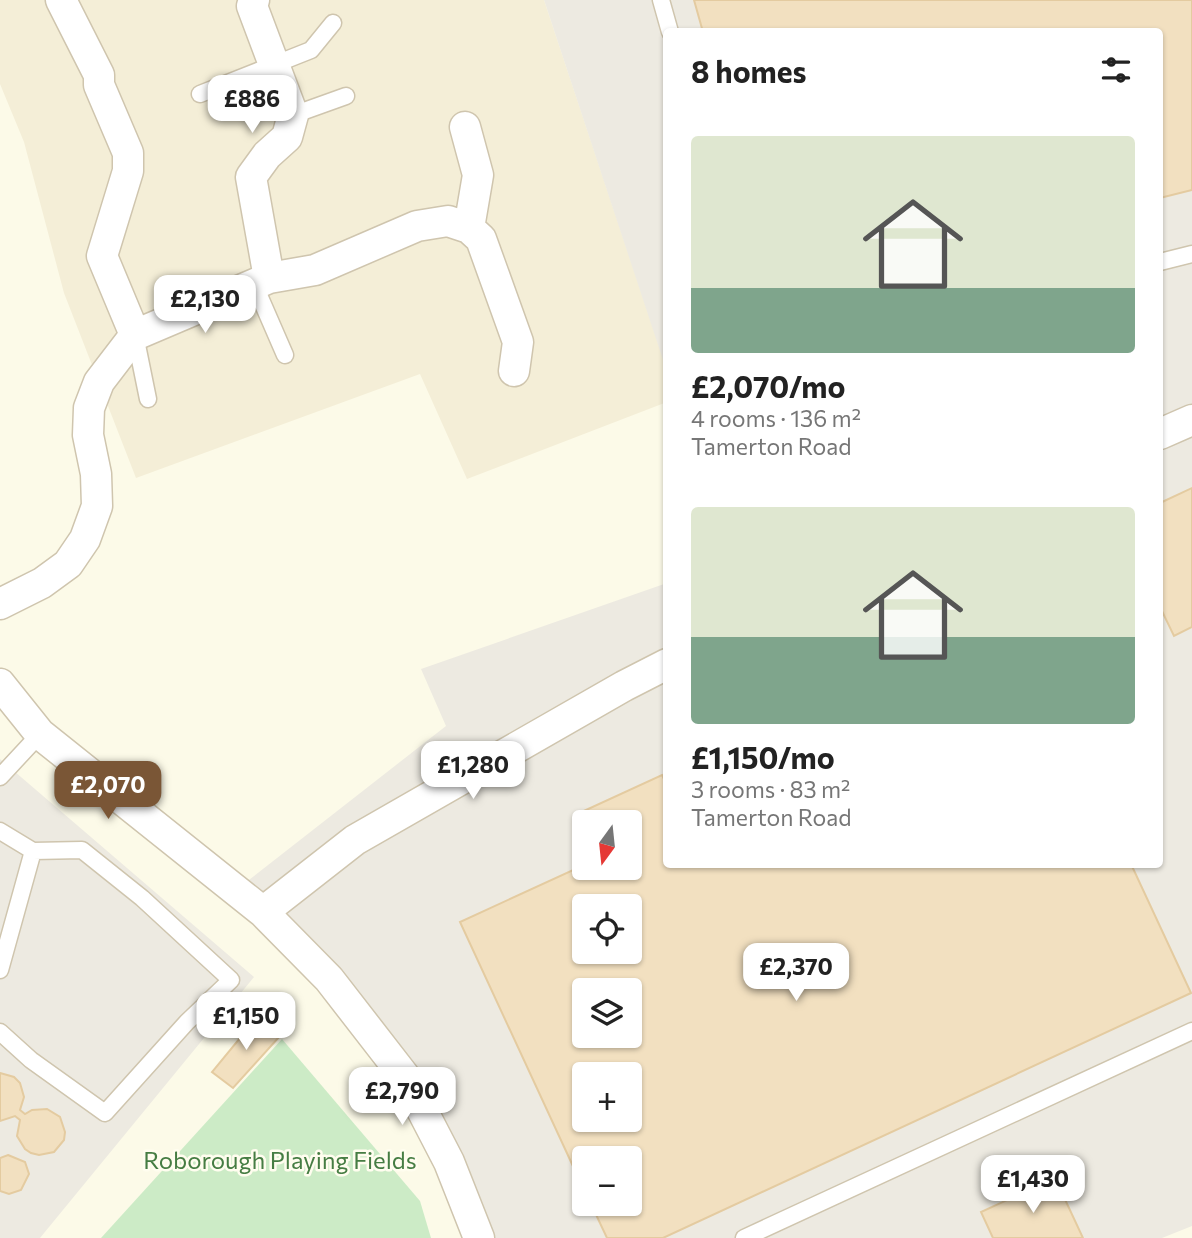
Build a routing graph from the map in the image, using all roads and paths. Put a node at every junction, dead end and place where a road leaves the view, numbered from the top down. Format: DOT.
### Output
graph roads {
  1 [pos="61,0"];
  2 [pos="254,0"];
  3 [pos="661,0"];
  4 [pos="333,23"];
  5 [pos="669,28"];
  6 [pos="275,65"];
  7 [pos="200,94"];
  8 [pos="346,96"];
  9 [pos="293,115"];
  10 [pos="465,127"];
  11 [pos="469,228"];
  12 [pos="1192,254"];
  13 [pos="1163,261"];
  14 [pos="262,282"];
  15 [pos="135,335"];
  16 [pos="285,355"];
  17 [pos="514,371"];
  18 [pos="148,399"];
  19 [pos="1192,419"];
  20 [pos="1163,433"];
  21 [pos="0,604"];
  22 [pos="663,666"];
  23 [pos="0,684"];
  24 [pos="40,734"];
  25 [pos="0,777"];
  26 [pos="0,831"];
  27 [pos="33,851"];
  28 [pos="263,912"];
  29 [pos="0,970"];
  30 [pos="1192,1031"];
  31 [pos="0,1032"];
  32 [pos="478,1238"];
  33 [pos="744,1238"];
  1 -- 15 [label="street"];
  2 -- 6 [label="street"];
  3 -- 5 [label="lane"];
  4 -- 6 [label="lane"];
  6 -- 7 [label="lane"];
  6 -- 9 [label="street"];
  8 -- 9 [label="lane"];
  9 -- 14 [label="street"];
  10 -- 11 [label="street"];
  11 -- 14 [label="street"];
  11 -- 17 [label="street"];
  12 -- 13 [label="lane"];
  14 -- 15 [label="street"];
  14 -- 16 [label="lane"];
  15 -- 18 [label="lane"];
  15 -- 21 [label="street"];
  19 -- 20 [label="street"];
  22 -- 28 [label="street"];
  23 -- 24 [label="street"];
  24 -- 25 [label="lane"];
  24 -- 28 [label="street"];
  26 -- 27 [label="lane"];
  27 -- 29 [label="lane"];
  27 -- 31 [label="lane"];
  28 -- 32 [label="street"];
  30 -- 33 [label="lane"];
}
